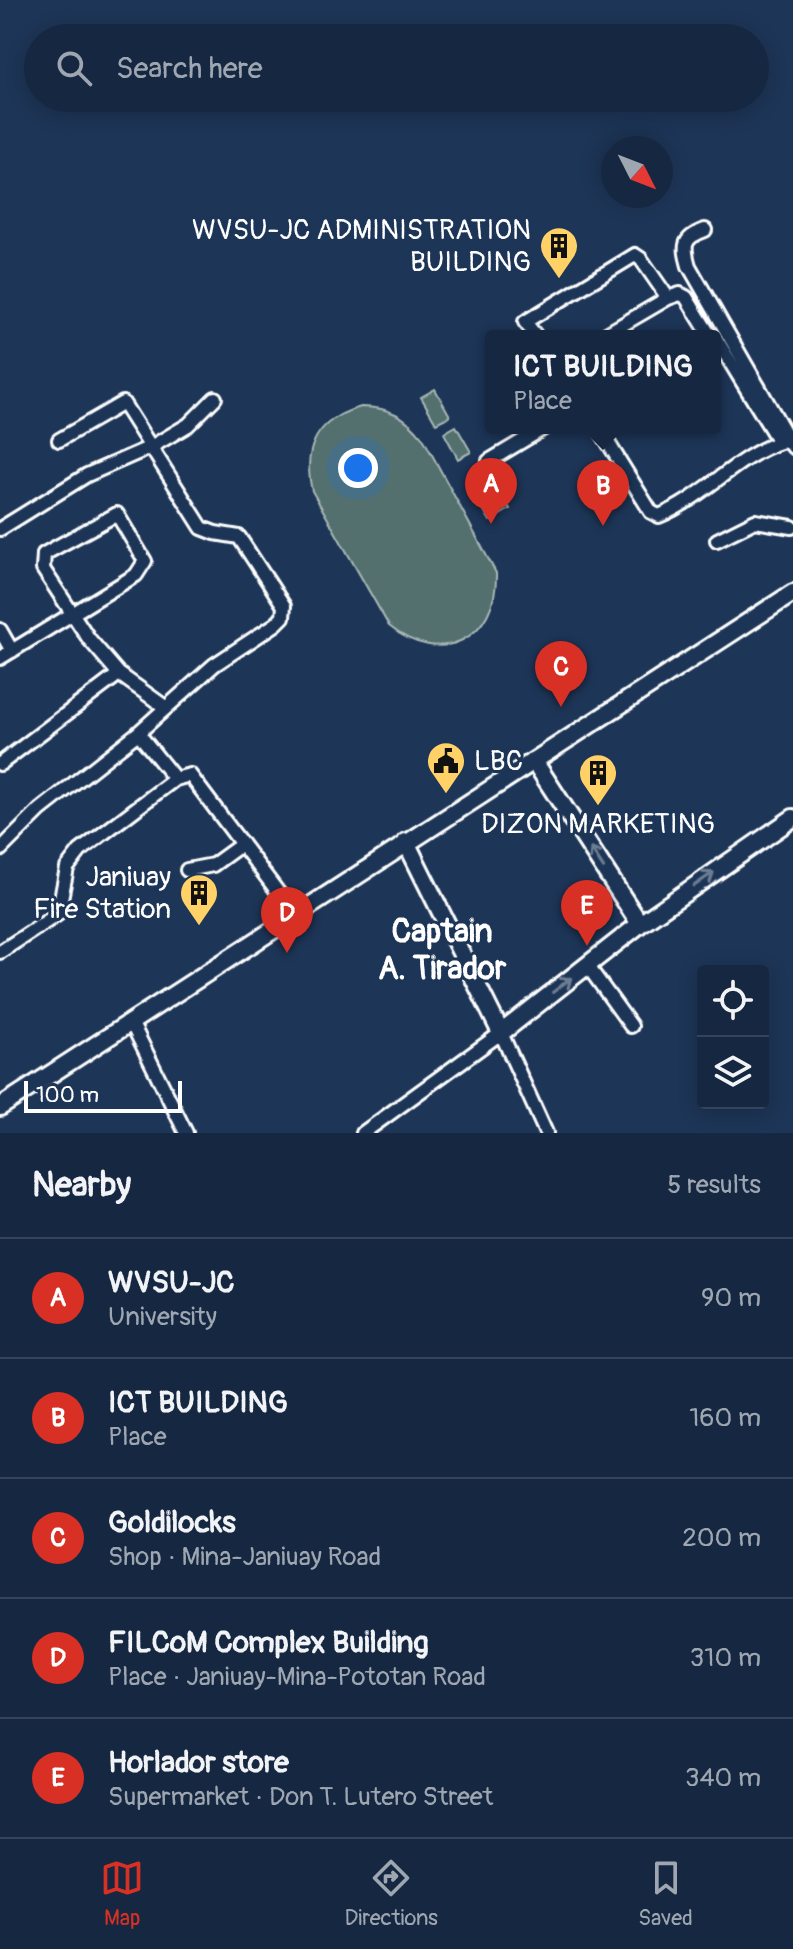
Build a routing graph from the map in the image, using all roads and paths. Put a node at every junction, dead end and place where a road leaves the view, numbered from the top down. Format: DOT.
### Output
graph roads {
  1 [pos="705,230"];
  2 [pos="668,298"];
  3 [pos="531,330"];
  4 [pos="613,330"];
  5 [pos="705,330"];
  6 [pos="721,354"];
  7 [pos="215,398"];
  8 [pos="534,434"];
  9 [pos="603,434"];
  10 [pos="59,440"];
  11 [pos="789,444"];
  12 [pos="151,447"];
  13 [pos="489,461"];
  14 [pos="793,528"];
  15 [pos="0,529"];
  16 [pos="717,540"];
  17 [pos="793,593"];
  18 [pos="73,614"];
  19 [pos="0,630"];
  20 [pos="6,654"];
  21 [pos="119,674"];
  22 [pos="165,707"];
  23 [pos="138,733"];
  24 [pos="534,761"];
  25 [pos="0,764"];
  26 [pos="175,779"];
  27 [pos="793,818"];
  28 [pos="406,842"];
  29 [pos="242,844"];
  30 [pos="0,850"];
  31 [pos="187,870"];
  32 [pos="295,915"];
  33 [pos="640,924"];
  34 [pos="0,952"];
  35 [pos="587,965"];
  36 [pos="131,1022"];
  37 [pos="631,1026"];
  38 [pos="501,1033"];
  39 [pos="0,1107"];
  40 [pos="186,1133"];
  41 [pos="363,1133"];
  42 [pos="546,1133"];
  1 -- 11 [label="street"];
  2 -- 3 [label="street"];
  2 -- 4 [label="street"];
  2 -- 5 [label="street"];
  6 -- 11 [label="street"];
  7 -- 12 [label="street"];
  8 -- 13 [label="street"];
  9 -- 11 [label="street"];
  10 -- 12 [label="street"];
  12 -- 15 [label="street"];
  12 -- 22 [label="street"];
  14 -- 16 [label="street"];
  17 -- 24 [label="main road"];
  18 -- 18 [label="street"];
  18 -- 20 [label="street"];
  18 -- 21 [label="street"];
  19 -- 20 [label="street"];
  21 -- 22 [label="street"];
  21 -- 25 [label="street"];
  22 -- 23 [label="street"];
  23 -- 26 [label="street"];
  23 -- 30 [label="street"];
  24 -- 28 [label="main road"];
  33 -- 24 [label="main road, one-way"];
  26 -- 29 [label="street"];
  26 -- 34 [label="street"];
  33 -- 27 [label="main road, one-way"];
  28 -- 32 [label="main road"];
  28 -- 38 [label="main road"];
  29 -- 31 [label="street"];
  29 -- 32 [label="street"];
  32 -- 36 [label="main road"];
  33 -- 35 [label="main road"];
  35 -- 37 [label="street"];
  38 -- 35 [label="main road, one-way"];
  36 -- 39 [label="main road"];
  36 -- 40 [label="street"];
  38 -- 41 [label="street"];
  38 -- 42 [label="street"];
}
